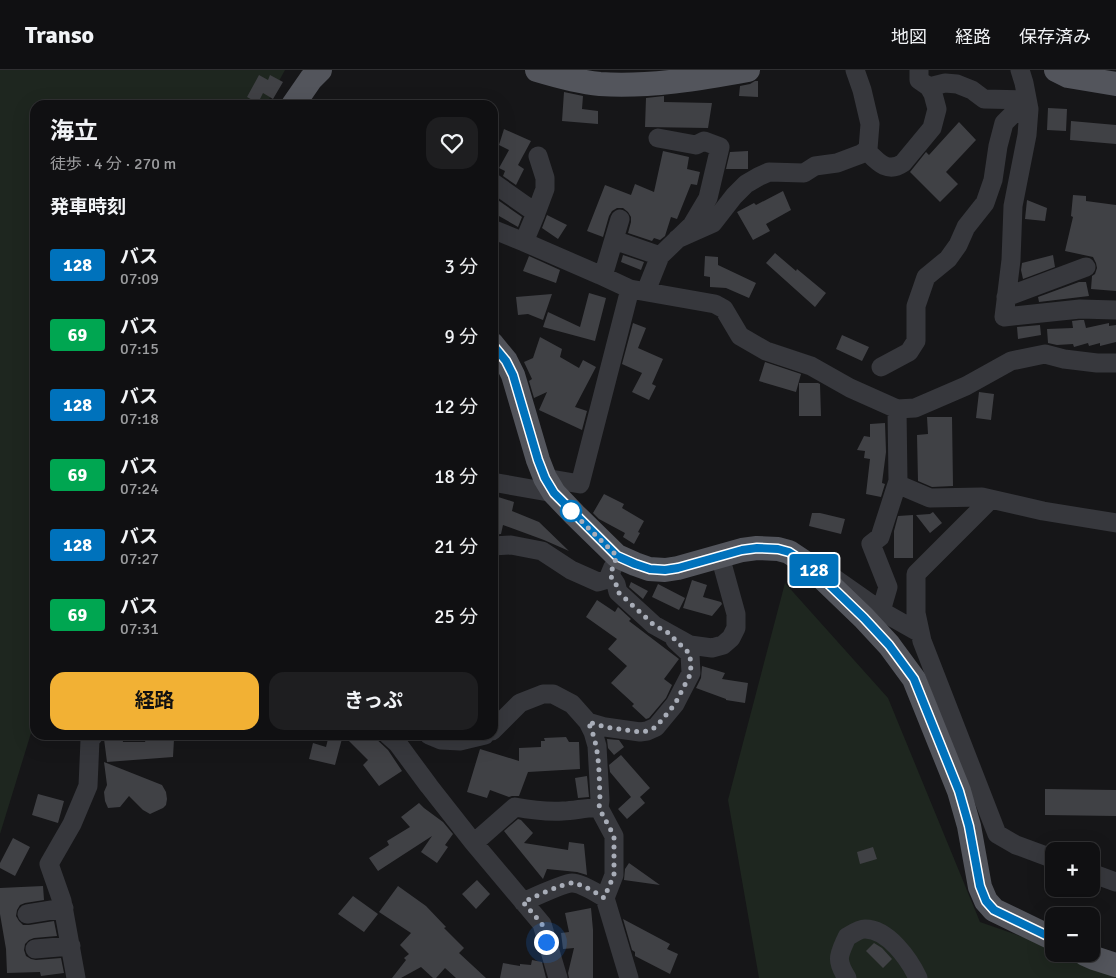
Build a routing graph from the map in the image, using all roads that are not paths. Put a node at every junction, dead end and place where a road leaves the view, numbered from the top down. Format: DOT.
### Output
graph roads {
  1 [pos="320,70"];
  2 [pos="537,70"];
  3 [pos="748,70"];
  4 [pos="855,70"];
  5 [pos="919,70"];
  6 [pos="1020,70"];
  7 [pos="1056,70"];
  8 [pos="1116,84"];
  9 [pos="929,87"];
  10 [pos="297,100"];
  11 [pos="1027,100"];
  12 [pos="658,138"];
  13 [pos="866,150"];
  14 [pos="538,156"];
  15 [pos="498,186"];
  16 [pos="536,213"];
  17 [pos="620,219"];
  18 [pos="498,231"];
  19 [pos="677,239"];
  20 [pos="614,240"];
  21 [pos="524,242"];
  22 [pos="660,256"];
  23 [pos="1086,267"];
  24 [pos="603,276"];
  25 [pos="638,290"];
  26 [pos="1006,297"];
  27 [pos="1116,310"];
  28 [pos="498,351"];
  29 [pos="1116,362"];
  30 [pos="881,367"];
  31 [pos="897,409"];
  32 [pos="498,482"];
  33 [pos="896,484"];
  34 [pos="550,485"];
  35 [pos="991,499"];
  36 [pos="1116,523"];
  37 [pos="498,546"];
  38 [pos="720,556"];
  39 [pos="613,566"];
  40 [pos="818,574"];
  41 [pos="881,611"];
  42 [pos="667,632"];
  43 [pos="920,633"];
  44 [pos="588,722"];
  45 [pos="498,725"];
  46 [pos="90,740"];
  47 [pos="394,740"];
  48 [pos="441,740"];
  49 [pos="464,740"];
  50 [pos="599,808"];
  51 [pos="474,843"];
  52 [pos="1045,856"];
  53 [pos="1100,876"];
  54 [pos="1116,882"];
  55 [pos="604,898"];
  56 [pos="523,902"];
  57 [pos="64,908"];
  58 [pos="27,914"];
  59 [pos="1045,935"];
  60 [pos="70,946"];
  61 [pos="35,949"];
  62 [pos="1100,960"];
  63 [pos="1116,965"];
  64 [pos="76,978"];
  65 [pos="558,978"];
  66 [pos="629,978"];
  67 [pos="847,978"];
  68 [pos="918,978"];
  1 -- 10 [label="main road"];
  2 -- 3 [label="main road"];
  4 -- 13 [label="street"];
  5 -- 9 [label="street"];
  6 -- 11 [label="street"];
  7 -- 8 [label="main road"];
  9 -- 11 [label="street"];
  9 -- 13 [label="street"];
  11 -- 26 [label="street"];
  11 -- 30 [label="street"];
  12 -- 19 [label="street"];
  13 -- 19 [label="street"];
  14 -- 16 [label="street"];
  15 -- 16 [label="street"];
  16 -- 21 [label="street"];
  17 -- 20 [label="street"];
  18 -- 21 [label="street"];
  19 -- 22 [label="street"];
  20 -- 22 [label="street"];
  20 -- 24 [label="street"];
  21 -- 24 [label="street"];
  22 -- 25 [label="street"];
  23 -- 26 [label="street"];
  24 -- 25 [label="street"];
  25 -- 31 [label="street"];
  25 -- 34 [label="street"];
  26 -- 27 [label="street"];
  28 -- 34 [label="main road"];
  29 -- 31 [label="street"];
  31 -- 33 [label="street"];
  32 -- 34 [label="street"];
  33 -- 35 [label="street"];
  33 -- 41 [label="street"];
  34 -- 39 [label="main road"];
  35 -- 36 [label="street"];
  35 -- 43 [label="street"];
  37 -- 39 [label="street"];
  38 -- 39 [label="main road"];
  38 -- 40 [label="main road"];
  38 -- 42 [label="street"];
  39 -- 42 [label="street"];
  40 -- 41 [label="street"];
  40 -- 59 [label="main road"];
  41 -- 43 [label="street"];
  42 -- 44 [label="street"];
  43 -- 52 [label="street"];
  44 -- 45 [label="street"];
  44 -- 50 [label="street"];
  46 -- 57 [label="street"];
  47 -- 51 [label="street"];
  48 -- 49 [label="street"];
  50 -- 51 [label="street"];
  50 -- 55 [label="street"];
  51 -- 56 [label="street"];
  53 -- 54 [label="street"];
  55 -- 56 [label="street"];
  55 -- 66 [label="street"];
  56 -- 65 [label="street"];
  57 -- 58 [label="street"];
  57 -- 60 [label="street"];
  60 -- 61 [label="street"];
  60 -- 64 [label="street"];
  62 -- 63 [label="main road"];
  67 -- 68 [label="street"];
}
